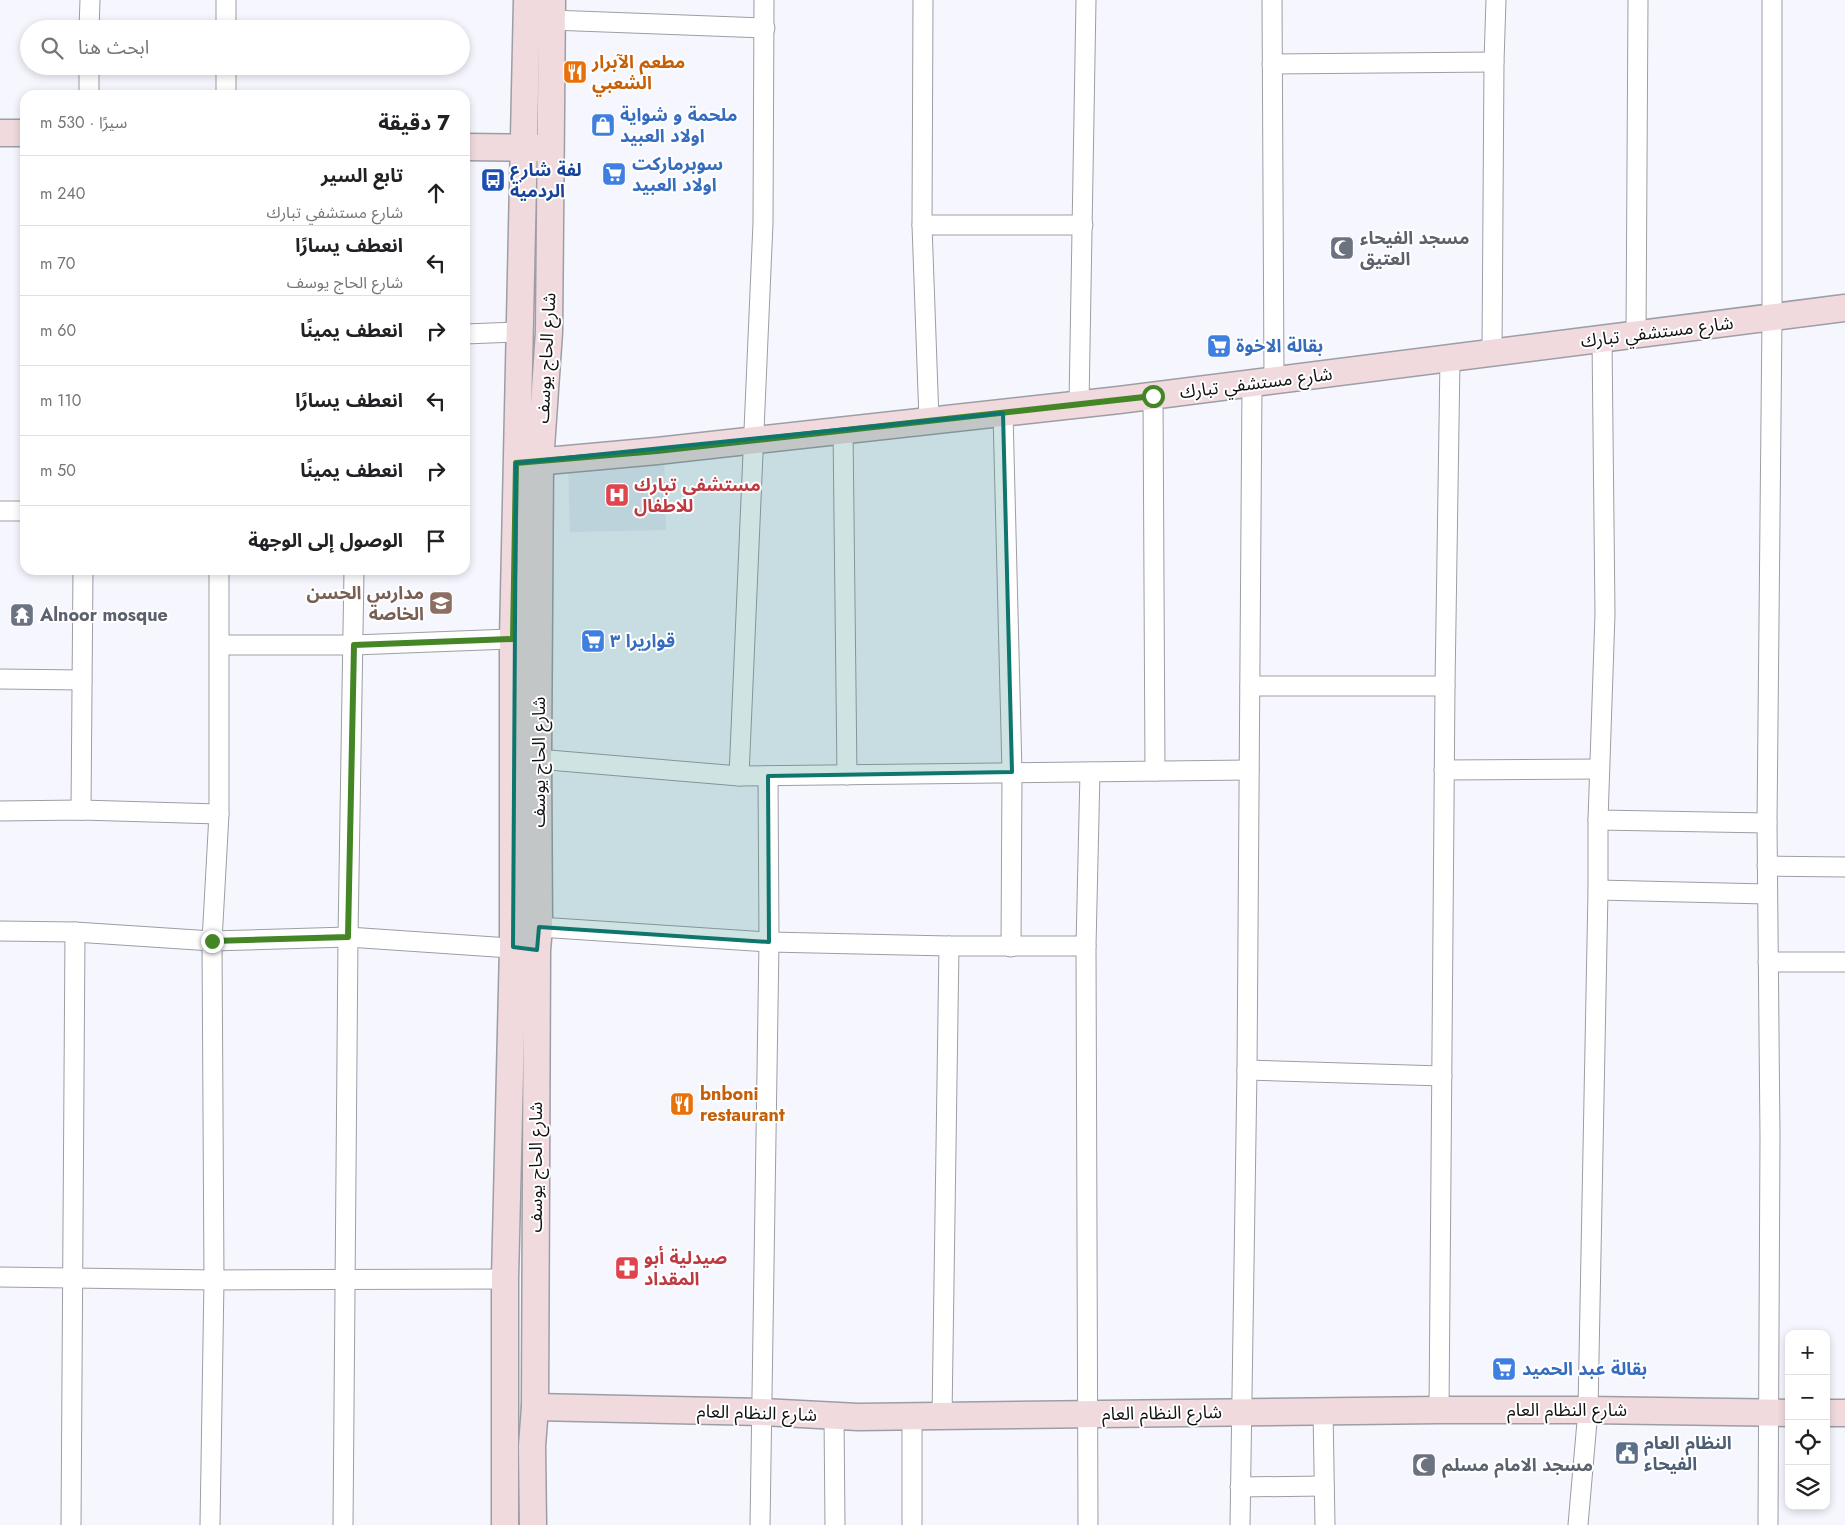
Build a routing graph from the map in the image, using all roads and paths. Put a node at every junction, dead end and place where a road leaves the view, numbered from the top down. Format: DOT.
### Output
graph roads {
  1 [pos="90,0"];
  2 [pos="226,0"];
  3 [pos="527,0"];
  4 [pos="764,0"];
  5 [pos="923,0"];
  6 [pos="1086,0"];
  7 [pos="1272,0"];
  8 [pos="1496,0"];
  9 [pos="1638,0"];
  10 [pos="1772,0"];
  11 [pos="552,10"];
  12 [pos="89,20"];
  13 [pos="226,20"];
  14 [pos="765,28"];
  15 [pos="1494,62"];
  16 [pos="1272,64"];
  17 [pos="89,75"];
  18 [pos="226,75"];
  19 [pos="89,90"];
  20 [pos="226,90"];
  21 [pos="0,132"];
  22 [pos="20,133"];
  23 [pos="470,147"];
  24 [pos="537,148"];
  25 [pos="922,225"];
  26 [pos="1083,225"];
  27 [pos="1845,308"];
  28 [pos="1772,317"];
  29 [pos="520,332"];
  30 [pos="470,334"];
  31 [pos="1636,335"];
  32 [pos="1602,339"];
  33 [pos="1492,352"];
  34 [pos="1450,359"];
  35 [pos="1263,382"];
  36 [pos="1153,396"];
  37 [pos="1079,404"];
  38 [pos="1003,413"];
  39 [pos="929,420"];
  40 [pos="843,430"];
  41 [pos="754,440"];
  42 [pos="528,462"];
  43 [pos="0,511"];
  44 [pos="20,511"];
  45 [pos="84,575"];
  46 [pos="219,575"];
  47 [pos="354,575"];
  48 [pos="513,639"];
  49 [pos="220,645"];
  50 [pos="354,645"];
  51 [pos="0,679"];
  52 [pos="82,680"];
  53 [pos="1250,686"];
  54 [pos="1445,686"];
  55 [pos="512,758"];
  56 [pos="538,758"];
  57 [pos="1599,769"];
  58 [pos="1249,770"];
  59 [pos="1444,770"];
  60 [pos="1155,771"];
  61 [pos="1012,772"];
  62 [pos="1090,772"];
  63 [pos="847,775"];
  64 [pos="740,776"];
  65 [pos="768,776"];
  66 [pos="81,810"];
  67 [pos="0,811"];
  68 [pos="219,814"];
  69 [pos="1598,820"];
  70 [pos="1767,823"];
  71 [pos="1767,866"];
  72 [pos="1845,867"];
  73 [pos="1598,890"];
  74 [pos="1768,894"];
  75 [pos="0,931"];
  76 [pos="75,932"];
  77 [pos="348,937"];
  78 [pos="212,941"];
  79 [pos="530,941"];
  80 [pos="769,942"];
  81 [pos="949,946"];
  82 [pos="1086,946"];
  83 [pos="1011,947"];
  84 [pos="1768,962"];
  85 [pos="1845,962"];
  86 [pos="1247,1070"];
  87 [pos="1442,1076"];
  88 [pos="0,1277"];
  89 [pos="72,1277"];
  90 [pos="505,1279"];
  91 [pos="214,1280"];
  92 [pos="344,1280"];
  93 [pos="535,1407"];
  94 [pos="1439,1410"];
  95 [pos="1588,1410"];
  96 [pos="1323,1411"];
  97 [pos="762,1412"];
  98 [pos="1241,1412"];
  99 [pos="1779,1413"];
  100 [pos="1830,1413"];
  101 [pos="1845,1413"];
  102 [pos="1088,1414"];
  103 [pos="834,1416"];
  104 [pos="912,1417"];
  105 [pos="942,1417"];
  106 [pos="1324,1486"];
  107 [pos="1240,1487"];
  108 [pos="71,1525"];
  109 [pos="210,1525"];
  110 [pos="343,1525"];
  111 [pos="505,1525"];
  112 [pos="533,1525"];
  113 [pos="760,1525"];
  114 [pos="835,1525"];
  115 [pos="912,1525"];
  116 [pos="1088,1525"];
  117 [pos="1240,1525"];
  118 [pos="1325,1525"];
  119 [pos="1578,1525"];
  120 [pos="1768,1525"];
  1 -- 12 [label="street"];
  2 -- 13 [label="street"];
  3 -- 24 [label="main road, شارع الحاج يوسف"];
  4 -- 14 [label="street"];
  5 -- 25 [label="street"];
  6 -- 26 [label="street"];
  7 -- 16 [label="street"];
  8 -- 15 [label="street"];
  9 -- 31 [label="street"];
  10 -- 28 [label="street"];
  11 -- 14 [label="street"];
  11 -- 24 [label="main road, شارع الحاج يوسف"];
  14 -- 41 [label="street"];
  15 -- 16 [label="street"];
  15 -- 33 [label="street"];
  16 -- 35 [label="street"];
  17 -- 19 [label="street"];
  18 -- 20 [label="street"];
  21 -- 22 [label="main road"];
  23 -- 24 [label="main road"];
  24 -- 29 [label="main road, شارع الحاج يوسف"];
  24 -- 42 [label="main road, شارع الحاج يوسف"];
  25 -- 26 [label="street"];
  25 -- 39 [label="street"];
  26 -- 37 [label="street"];
  27 -- 28 [label="main road, شارع مستشفي تبارك"];
  28 -- 31 [label="main road, شارع مستشفي تبارك"];
  28 -- 70 [label="street"];
  29 -- 30 [label="street"];
  29 -- 42 [label="main road, شارع الحاج يوسف"];
  31 -- 32 [label="main road, شارع مستشفي تبارك"];
  32 -- 33 [label="main road, شارع مستشفي تبارك"];
  32 -- 57 [label="street"];
  33 -- 34 [label="main road, شارع مستشفي تبارك"];
  34 -- 35 [label="main road, شارع مستشفي تبارك"];
  34 -- 54 [label="street"];
  35 -- 36 [label="main road, شارع مستشفي تبارك"];
  35 -- 53 [label="street"];
  36 -- 37 [label="main road, شارع مستشفي تبارك"];
  36 -- 60 [label="street"];
  37 -- 38 [label="main road, شارع مستشفي تبارك"];
  38 -- 39 [label="main road, شارع مستشفي تبارك"];
  38 -- 61 [label="street"];
  39 -- 40 [label="main road, شارع مستشفي تبارك"];
  40 -- 41 [label="main road, شارع مستشفي تبارك"];
  40 -- 63 [label="street"];
  41 -- 42 [label="main road, شارع مستشفي تبارك"];
  41 -- 64 [label="street"];
  42 -- 48 [label="main road, شارع الحاج يوسف"];
  42 -- 56 [label="main road, شارع الحاج يوسف"];
  43 -- 44 [label="street"];
  45 -- 52 [label="street"];
  46 -- 49 [label="street"];
  47 -- 50 [label="street"];
  48 -- 50 [label="street"];
  48 -- 55 [label="main road, شارع الحاج يوسف"];
  49 -- 50 [label="street"];
  49 -- 68 [label="street"];
  50 -- 77 [label="street"];
  51 -- 52 [label="street"];
  52 -- 66 [label="street"];
  53 -- 54 [label="street"];
  53 -- 58 [label="street"];
  54 -- 59 [label="street"];
  55 -- 56 [label="street"];
  55 -- 79 [label="main road, شارع الحاج يوسف"];
  56 -- 64 [label="street"];
  56 -- 79 [label="main road, شارع الحاج يوسف"];
  57 -- 59 [label="street"];
  57 -- 69 [label="street"];
  58 -- 60 [label="street"];
  58 -- 86 [label="street"];
  59 -- 87 [label="street"];
  60 -- 62 [label="street"];
  61 -- 62 [label="street"];
  61 -- 63 [label="street"];
  61 -- 83 [label="street"];
  62 -- 82 [label="street"];
  63 -- 65 [label="street"];
  64 -- 65 [label="street"];
  65 -- 80 [label="street"];
  66 -- 67 [label="street"];
  66 -- 68 [label="street"];
  68 -- 78 [label="street"];
  69 -- 70 [label="street"];
  69 -- 73 [label="street"];
  70 -- 71 [label="street"];
  71 -- 72 [label="street"];
  71 -- 74 [label="street"];
  73 -- 74 [label="street"];
  73 -- 95 [label="street"];
  74 -- 84 [label="street"];
  75 -- 76 [label="street"];
  76 -- 78 [label="street"];
  76 -- 89 [label="street"];
  77 -- 78 [label="street"];
  77 -- 79 [label="street"];
  77 -- 92 [label="street"];
  78 -- 91 [label="street"];
  79 -- 80 [label="street"];
  79 -- 90 [label="main road, شارع الحاج يوسف"];
  79 -- 93 [label="main road, شارع الحاج يوسف"];
  80 -- 81 [label="street"];
  80 -- 97 [label="street"];
  81 -- 83 [label="street"];
  81 -- 105 [label="street"];
  82 -- 83 [label="street"];
  82 -- 102 [label="street"];
  84 -- 85 [label="street"];
  84 -- 99 [label="street"];
  86 -- 87 [label="street"];
  86 -- 98 [label="street"];
  87 -- 94 [label="street"];
  88 -- 89 [label="street"];
  89 -- 91 [label="street"];
  89 -- 108 [label="street"];
  90 -- 92 [label="street"];
  90 -- 111 [label="main road, شارع الحاج يوسف"];
  91 -- 92 [label="street"];
  91 -- 109 [label="street"];
  92 -- 110 [label="street"];
  93 -- 97 [label="main road, شارع النظام العام"];
  93 -- 112 [label="main road, شارع الحاج يوسف"];
  94 -- 95 [label="main road, شارع النظام العام"];
  94 -- 96 [label="main road, شارع النظام العام"];
  95 -- 99 [label="main road, شارع النظام العام"];
  95 -- 119 [label="street"];
  96 -- 98 [label="main road, شارع النظام العام"];
  96 -- 106 [label="street"];
  97 -- 103 [label="main road, شارع النظام العام"];
  97 -- 113 [label="street"];
  98 -- 102 [label="main road, شارع النظام العام"];
  98 -- 107 [label="street"];
  99 -- 120 [label="street"];
  100 -- 101 [label="main road"];
  102 -- 105 [label="main road, شارع النظام العام"];
  102 -- 116 [label="street"];
  103 -- 104 [label="main road, شارع النظام العام"];
  103 -- 114 [label="street"];
  104 -- 105 [label="main road, شارع النظام العام"];
  104 -- 115 [label="street"];
  106 -- 107 [label="street"];
  106 -- 118 [label="street"];
  107 -- 117 [label="street"];
}
